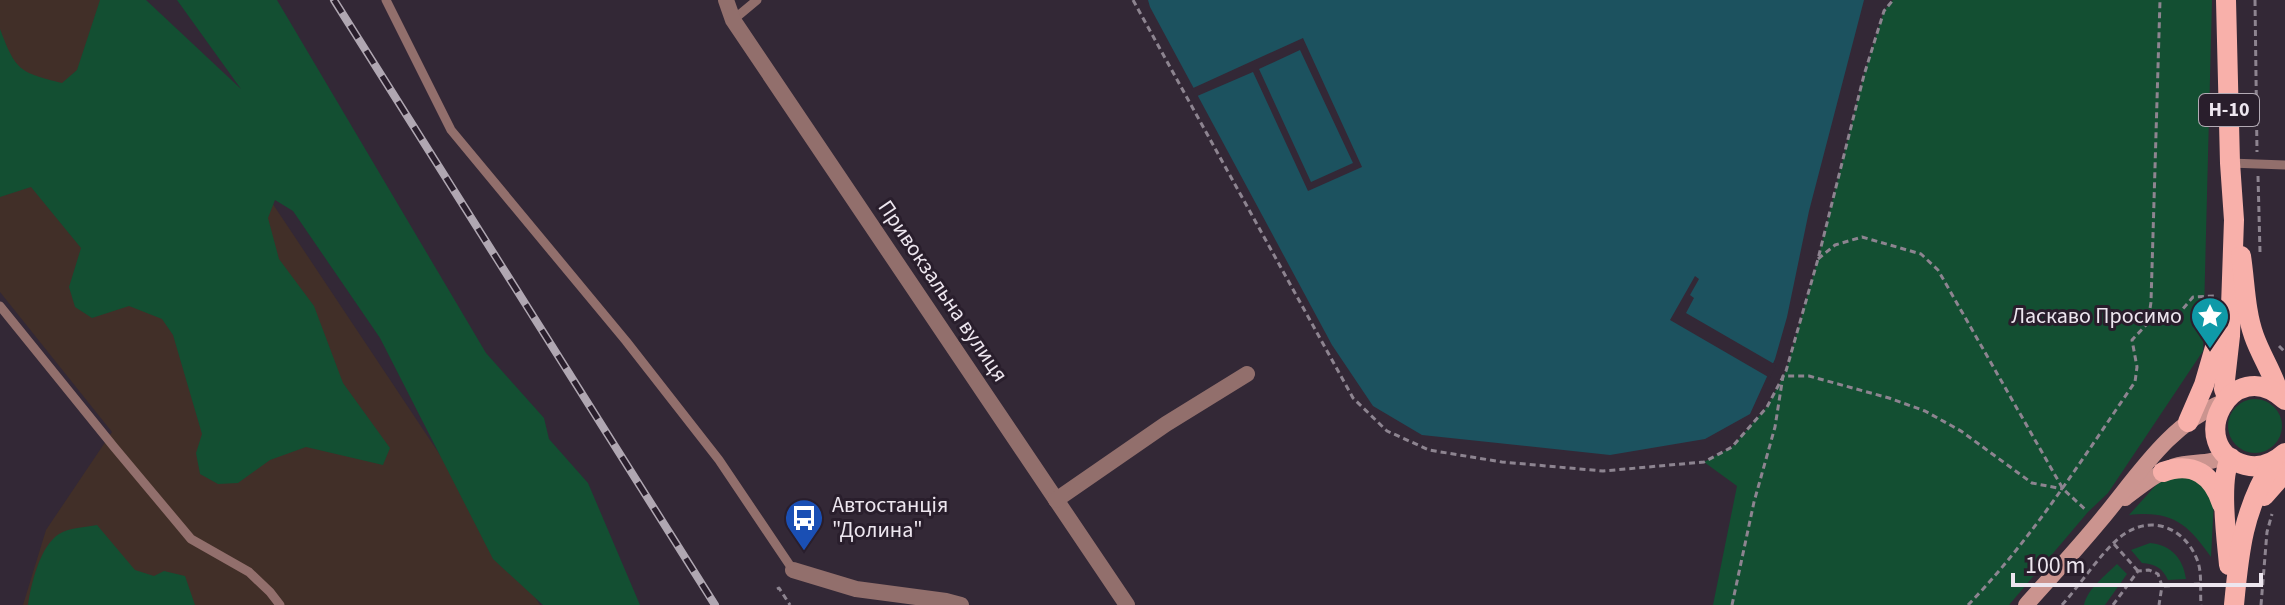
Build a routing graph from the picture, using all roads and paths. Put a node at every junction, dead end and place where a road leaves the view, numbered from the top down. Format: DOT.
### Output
graph roads {
  1 [pos="386,0"];
  2 [pos="726,0"];
  3 [pos="757,0"];
  4 [pos="1133,0"];
  5 [pos="1893,0"];
  6 [pos="2160,0"];
  7 [pos="2226,0"];
  8 [pos="2255,0"];
  9 [pos="733,20"];
  10 [pos="2230,163"];
  11 [pos="2258,164"];
  12 [pos="2285,165"];
  13 [pos="2234,220"];
  14 [pos="2260,253"];
  15 [pos="1818,259"];
  16 [pos="2222,295"];
  17 [pos="0,306"];
  18 [pos="2148,323"];
  19 [pos="2250,323"];
  20 [pos="2285,362"];
  21 [pos="1247,374"];
  22 [pos="1783,376"];
  23 [pos="2283,397"];
  24 [pos="2225,400"];
  25 [pos="2188,422"];
  26 [pos="2228,456"];
  27 [pos="2281,462"];
  28 [pos="2163,472"];
  29 [pos="2063,489"];
  30 [pos="1056,500"];
  31 [pos="2110,508"];
  32 [pos="2273,508"];
  33 [pos="2088,512"];
  34 [pos="2225,520"];
  35 [pos="2112,533"];
  36 [pos="2119,538"];
  37 [pos="2114,544"];
  38 [pos="793,570"];
  39 [pos="2138,571"];
  40 [pos="2200,584"];
  41 [pos="2162,586"];
  42 [pos="777,589"];
  43 [pos="280,605"];
  44 [pos="790,605"];
  45 [pos="961,605"];
  46 [pos="1127,605"];
  47 [pos="1732,605"];
  48 [pos="1968,605"];
  49 [pos="2026,605"];
  50 [pos="2064,605"];
  51 [pos="2113,605"];
  52 [pos="2159,605"];
  53 [pos="2201,605"];
  54 [pos="2233,605"];
  55 [pos="2261,605"];
  1 -- 38 [label="lane"];
  2 -- 9 [label="street, Привокзальна вулиця"];
  3 -- 9 [label="lane"];
  4 -- 22 [label="path"];
  5 -- 15 [label="path"];
  6 -- 18 [label="path"];
  7 -- 10 [label="main road, Н-10"];
  8 -- 11 [label="path"];
  9 -- 30 [label="street, Привокзальна вулиця"];
  10 -- 11 [label="lane"];
  10 -- 13 [label="main road, Н-10"];
  11 -- 12 [label="lane"];
  11 -- 14 [label="path"];
  13 -- 16 [label="main road, Н-10"];
  13 -- 19 [label="main road, Н-10"];
  15 -- 22 [label="path"];
  15 -- 29 [label="path"];
  16 -- 18 [label="path"];
  16 -- 24 [label="main road, Н-10"];
  16 -- 25 [label="main road"];
  17 -- 43 [label="lane"];
  18 -- 29 [label="path"];
  19 -- 20 [label="main road"];
  19 -- 23 [label="main road, Н-10"];
  21 -- 30 [label="street"];
  22 -- 29 [label="path"];
  22 -- 47 [label="path"];
  23 -- 24 [label="main road, Н-10"];
  24 -- 25 [label="street"];
  24 -- 26 [label="main road, Н-10"];
  25 -- 31 [label="street"];
  26 -- 27 [label="main road, Н-10"];
  26 -- 28 [label="street"];
  26 -- 34 [label="main road, Н-10"];
  27 -- 54 [label="main road, Н-10"];
  28 -- 31 [label="street"];
  28 -- 34 [label="main road"];
  29 -- 33 [label="path"];
  29 -- 48 [label="path"];
  30 -- 46 [label="street, Привокзальна вулиця"];
  31 -- 49 [label="street"];
  32 -- 55 [label="path"];
  34 -- 54 [label="main road, Н-10"];
  35 -- 36 [label="path"];
  36 -- 37 [label="path"];
  36 -- 40 [label="path"];
  37 -- 39 [label="path"];
  37 -- 50 [label="path"];
  38 -- 45 [label="street"];
  39 -- 41 [label="path"];
  39 -- 51 [label="path"];
  40 -- 41 [label="path"];
  40 -- 53 [label="path"];
  41 -- 52 [label="path"];
  42 -- 44 [label="path"];
}
